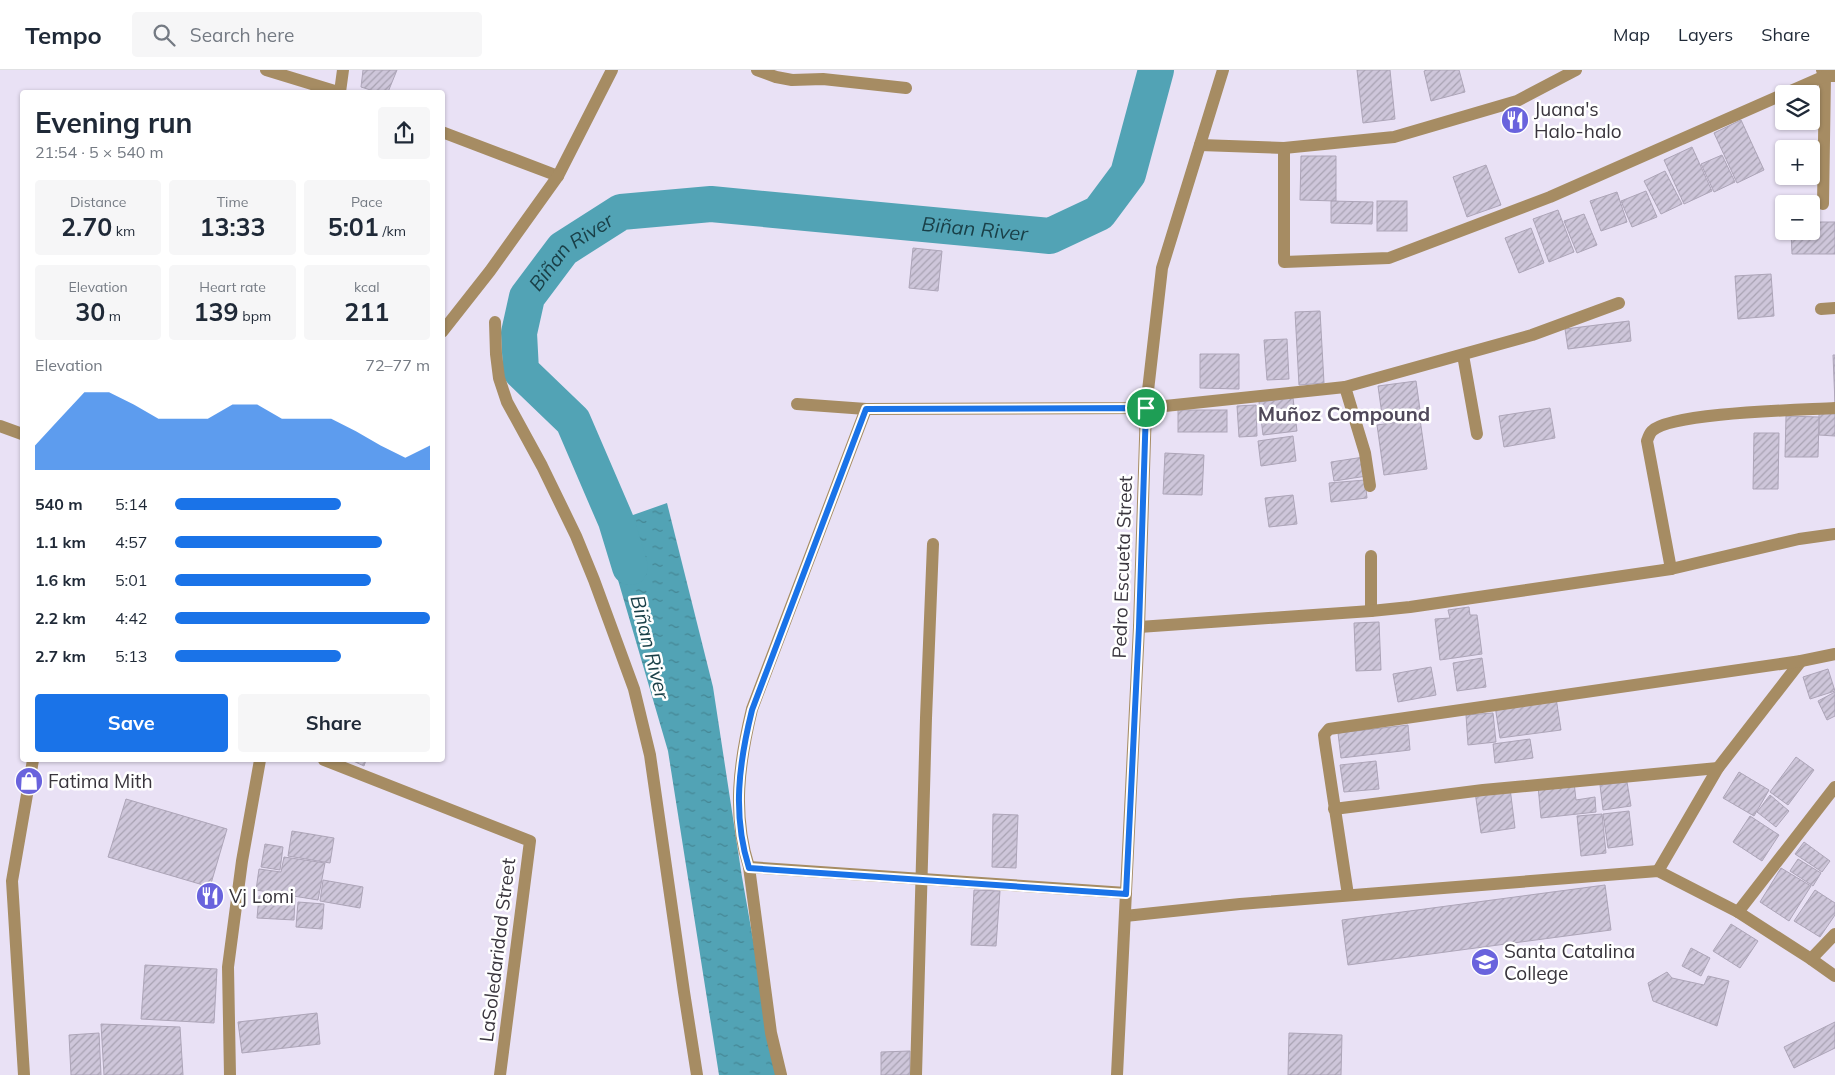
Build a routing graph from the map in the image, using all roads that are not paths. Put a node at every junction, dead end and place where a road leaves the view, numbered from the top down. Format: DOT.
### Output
graph roads {
  1 [pos="266,70"];
  2 [pos="343,70"];
  3 [pos="612,70"];
  4 [pos="757,70"];
  5 [pos="1224,70"];
  6 [pos="1576,70"];
  7 [pos="1827,74"];
  8 [pos="1803,85"];
  9 [pos="906,88"];
  10 [pos="332,90"];
  11 [pos="339,90"];
  12 [pos="1775,98"];
  13 [pos="445,133"];
  14 [pos="1200,145"];
  15 [pos="1284,148"];
  16 [pos="558,176"];
  17 [pos="1823,204"];
  18 [pos="1619,303"];
  19 [pos="1835,308"];
  20 [pos="1821,309"];
  21 [pos="495,322"];
  22 [pos="445,328"];
  23 [pos="1463,355"];
  24 [pos="1345,387"];
  25 [pos="797,404"];
  26 [pos="1146,408"];
  27 [pos="1835,408"];
  28 [pos="866,409"];
  29 [pos="0,426"];
  30 [pos="20,433"];
  31 [pos="1477,434"];
  32 [pos="1370,486"];
  33 [pos="1835,534"];
  34 [pos="933,544"];
  35 [pos="1371,556"];
  36 [pos="1671,569"];
  37 [pos="1372,611"];
  38 [pos="1139,627"];
  39 [pos="1835,654"];
  40 [pos="1801,661"];
  41 [pos="33,762"];
  42 [pos="260,762"];
  43 [pos="329,762"];
  44 [pos="1718,768"];
  45 [pos="1835,787"];
  46 [pos="1334,809"];
  47 [pos="749,868"];
  48 [pos="1658,871"];
  49 [pos="921,878"];
  50 [pos="1126,894"];
  51 [pos="1348,895"];
  52 [pos="1738,912"];
  53 [pos="1125,916"];
  54 [pos="1835,934"];
  55 [pos="1811,959"];
  56 [pos="1835,976"];
  57 [pos="24,1075"];
  58 [pos="230,1075"];
  59 [pos="500,1075"];
  60 [pos="697,1075"];
  61 [pos="780,1075"];
  62 [pos="916,1075"];
  63 [pos="1118,1075"];
  1 -- 10 [label="street"];
  2 -- 11 [label="street"];
  3 -- 16 [label="street"];
  4 -- 9 [label="street"];
  5 -- 14 [label="street, Pedro Escueta Street"];
  6 -- 15 [label="street"];
  7 -- 8 [label="street"];
  7 -- 17 [label="street"];
  12 -- 15 [label="street"];
  13 -- 16 [label="street"];
  14 -- 15 [label="street"];
  14 -- 26 [label="street, Pedro Escueta Street"];
  16 -- 22 [label="street"];
  18 -- 23 [label="street"];
  19 -- 20 [label="street"];
  21 -- 60 [label="street"];
  23 -- 24 [label="street"];
  23 -- 31 [label="street"];
  24 -- 26 [label="street"];
  24 -- 32 [label="street"];
  25 -- 28 [label="street"];
  26 -- 28 [label="street"];
  26 -- 38 [label="street, Pedro Escueta Street"];
  27 -- 36 [label="street"];
  28 -- 47 [label="street"];
  29 -- 30 [label="street"];
  33 -- 36 [label="street"];
  34 -- 49 [label="street"];
  35 -- 37 [label="street"];
  36 -- 37 [label="street"];
  37 -- 38 [label="street"];
  38 -- 50 [label="street, Pedro Escueta Street"];
  39 -- 40 [label="street"];
  40 -- 44 [label="street"];
  40 -- 46 [label="street"];
  41 -- 57 [label="street"];
  42 -- 58 [label="street"];
  43 -- 59 [label="street, LaSoledaridad Street"];
  44 -- 46 [label="street"];
  44 -- 48 [label="street"];
  45 -- 52 [label="street"];
  46 -- 51 [label="street"];
  47 -- 49 [label="street"];
  47 -- 61 [label="street"];
  48 -- 51 [label="street"];
  48 -- 52 [label="street"];
  49 -- 50 [label="street"];
  49 -- 62 [label="street"];
  50 -- 53 [label="street, Pedro Escueta Street"];
  51 -- 53 [label="street"];
  52 -- 55 [label="street"];
  53 -- 63 [label="street, Pedro Escueta Street"];
  54 -- 55 [label="street"];
  55 -- 56 [label="street"];
}
